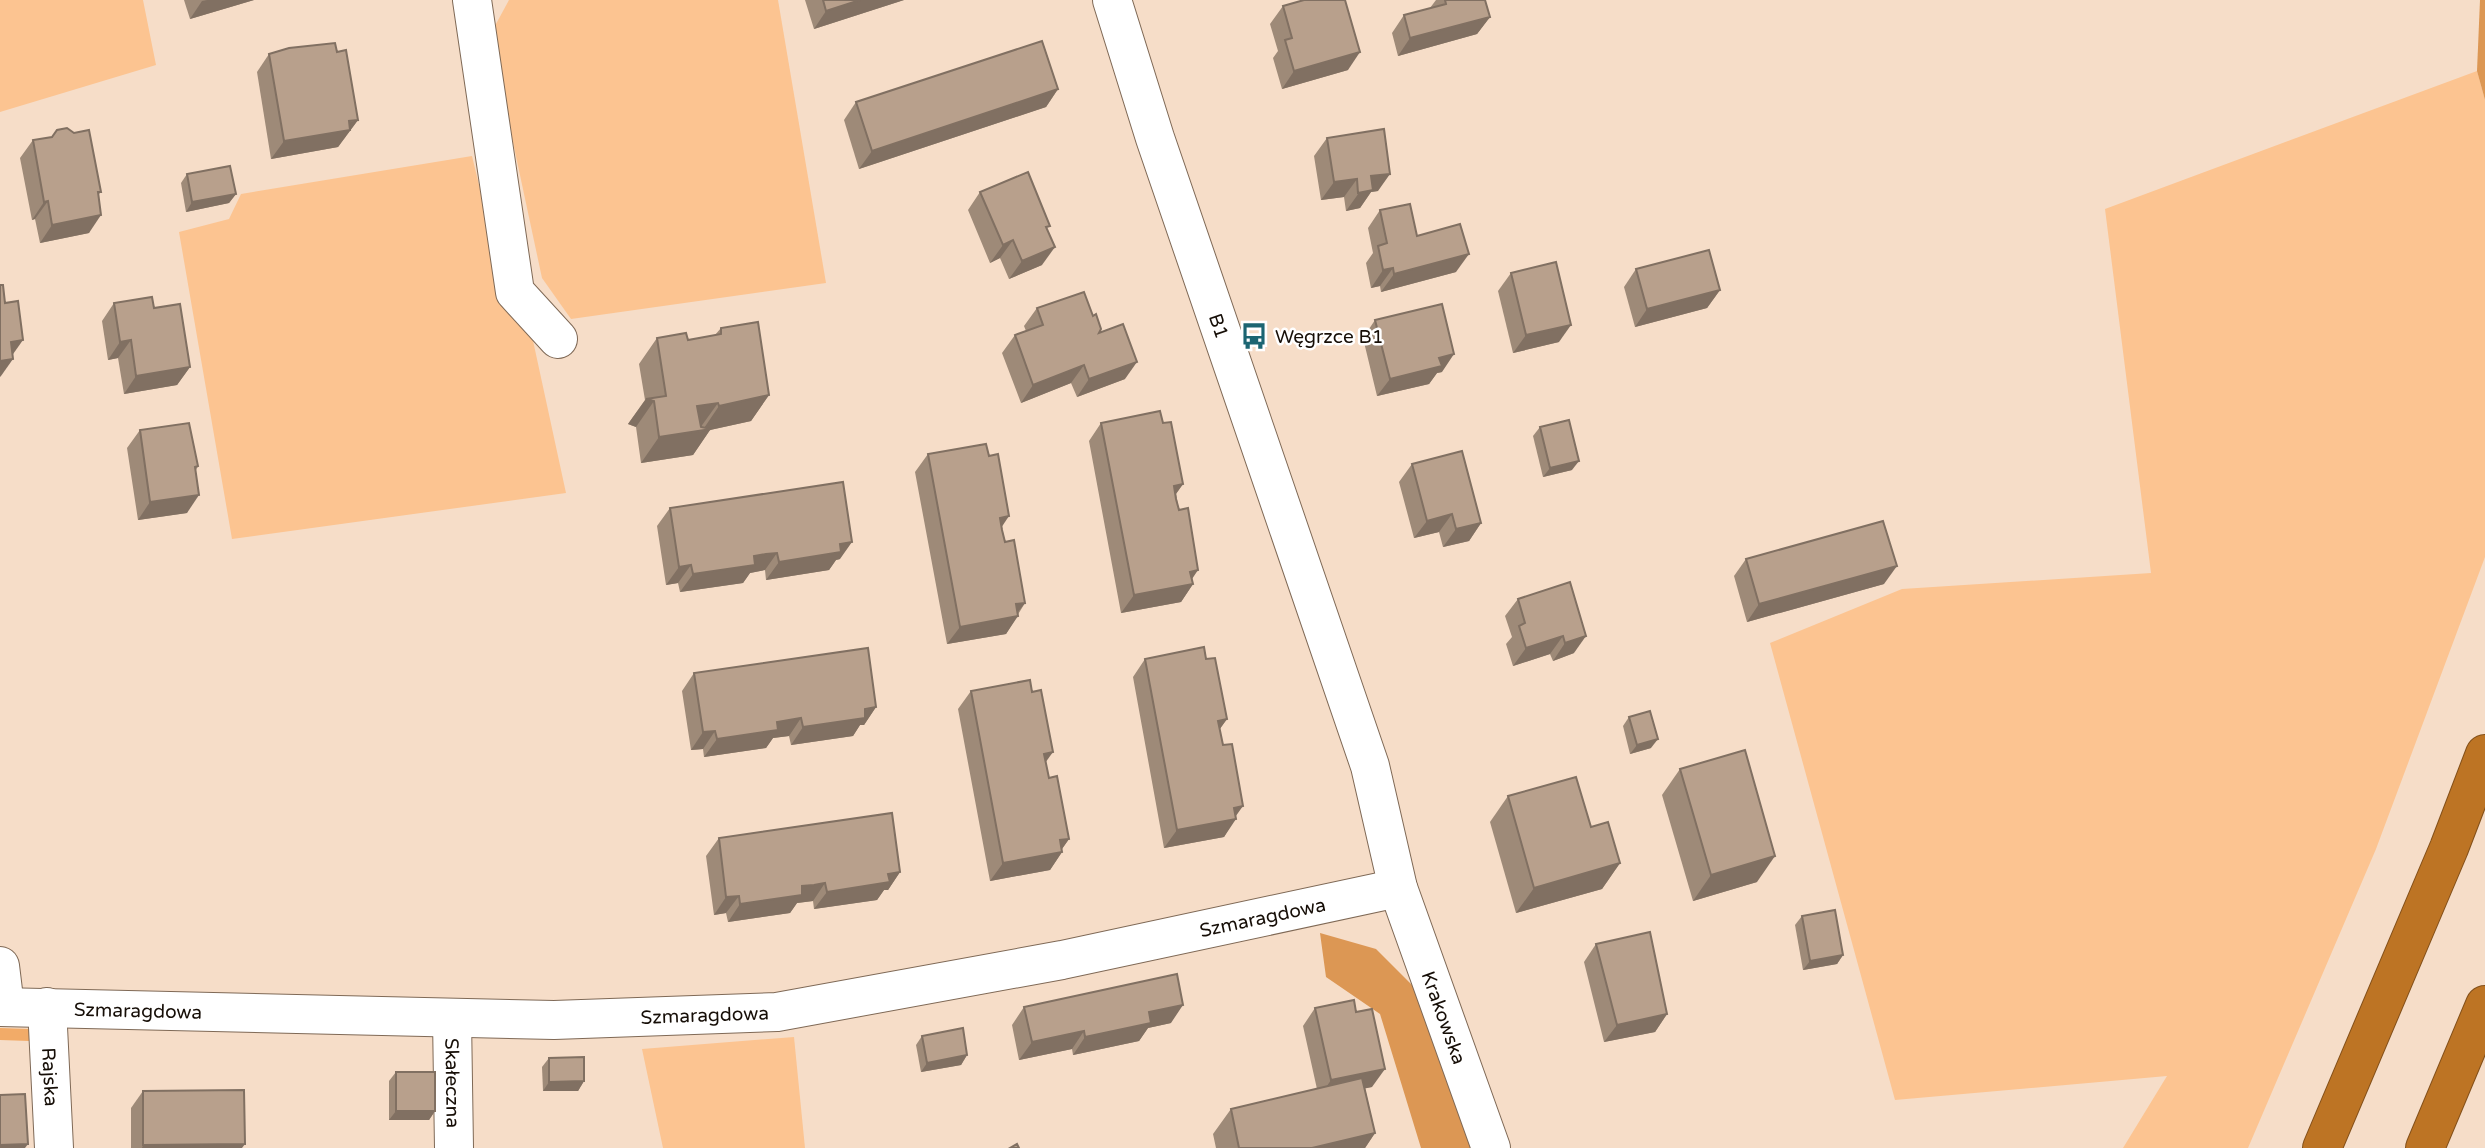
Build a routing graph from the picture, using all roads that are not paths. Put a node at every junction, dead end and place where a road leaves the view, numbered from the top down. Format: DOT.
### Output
graph roads {
  1 [pos="472,0"];
  2 [pos="1112,0"];
  3 [pos="558,339"];
  4 [pos="2485,754"];
  5 [pos="1398,888"];
  6 [pos="0,966"];
  7 [pos="2485,1005"];
  8 [pos="2,1007"];
  9 [pos="47,1007"];
  10 [pos="453,1018"];
  11 [pos="54,1148"];
  12 [pos="454,1148"];
  13 [pos="1491,1148"];
  14 [pos="2322,1148"];
  15 [pos="2425,1148"];
  1 -- 3 [label="street"];
  2 -- 5 [label="street, B1"];
  4 -- 14 [label="highway"];
  5 -- 10 [label="street, Szmaragdowa"];
  5 -- 13 [label="street, Krakowska"];
  6 -- 8 [label="street"];
  7 -- 15 [label="highway"];
  8 -- 9 [label="street, Szmaragdowa"];
  9 -- 10 [label="street, Szmaragdowa"];
  9 -- 11 [label="street, Rajska"];
  10 -- 12 [label="street, Skałeczna"];
}
